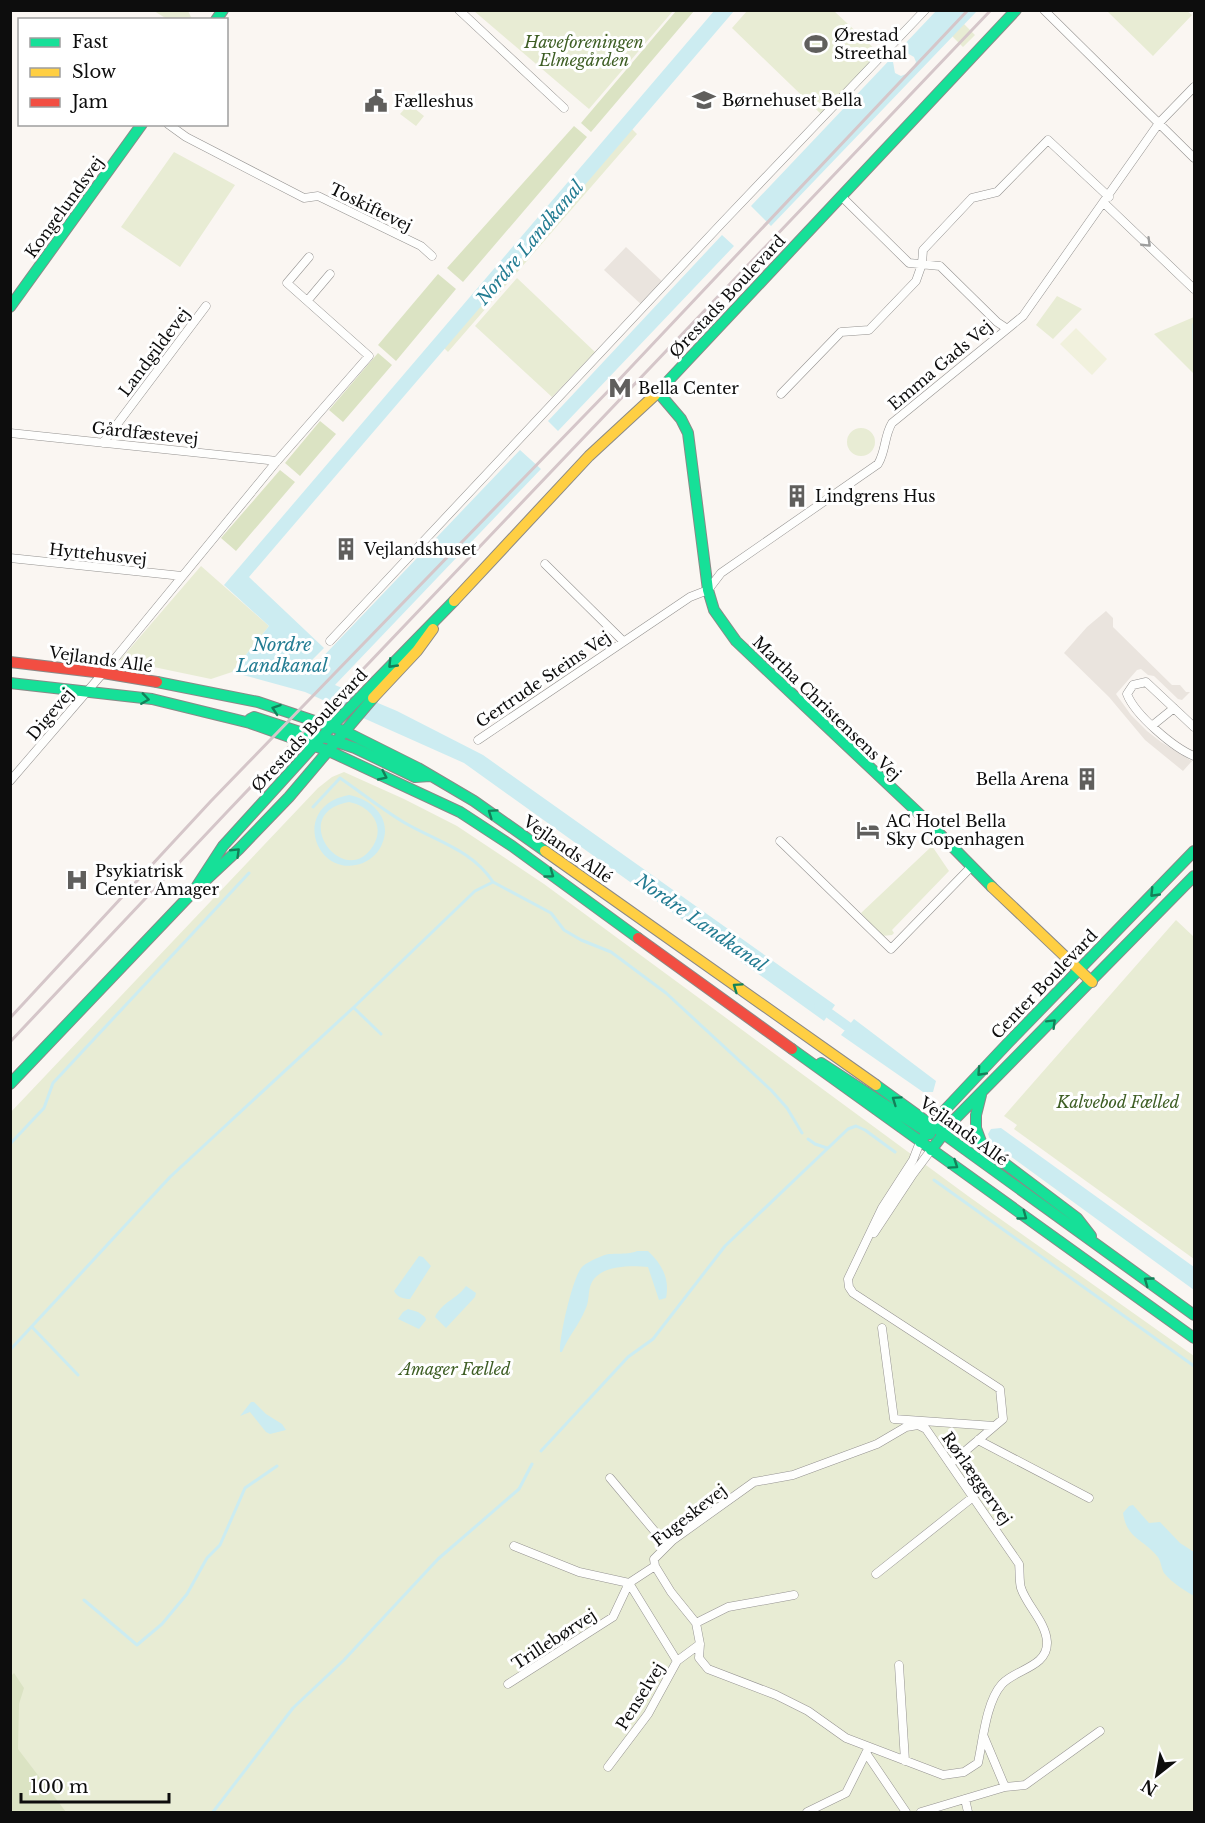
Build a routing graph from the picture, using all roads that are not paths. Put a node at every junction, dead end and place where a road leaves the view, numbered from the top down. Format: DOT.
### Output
graph roads {
  1 [pos="459,10"];
  2 [pos="925,10"];
  3 [pos="1016,10"];
  4 [pos="1044,10"];
  5 [pos="1194,87"];
  6 [pos="564,108"];
  7 [pos="1159,123"];
  8 [pos="140,126"];
  9 [pos="171,126"];
  10 [pos="1194,158"];
  11 [pos="841,196"];
  12 [pos="1106,200"];
  13 [pos="432,256"];
  14 [pos="309,257"];
  15 [pos="922,264"];
  16 [pos="330,274"];
  17 [pos="1194,289"];
  18 [pos="308,300"];
  19 [pos="206,306"];
  20 [pos="10,307"];
  21 [pos="1006,328"];
  22 [pos="658,392"];
  23 [pos="781,394"];
  24 [pos="10,433"];
  25 [pos="103,443"];
  26 [pos="277,461"];
  27 [pos="10,558"];
  28 [pos="545,564"];
  29 [pos="182,576"];
  30 [pos="708,590"];
  31 [pos="457,598"];
  32 [pos="330,641"];
  33 [pos="623,641"];
  34 [pos="10,662"];
  35 [pos="103,673"];
  36 [pos="10,683"];
  37 [pos="87,691"];
  38 [pos="1174,708"];
  39 [pos="351,714"];
  40 [pos="1153,725"];
  41 [pos="331,727"];
  42 [pos="1194,727"];
  43 [pos="344,731"];
  44 [pos="478,740"];
  45 [pos="337,741"];
  46 [pos="318,742"];
  47 [pos="330,751"];
  48 [pos="1194,756"];
  49 [pos="432,776"];
  50 [pos="10,781"];
  51 [pos="780,841"];
  52 [pos="1194,851"];
  53 [pos="971,867"];
  54 [pos="1194,876"];
  55 [pos="193,892"];
  56 [pos="1079,969"];
  57 [pos="1092,982"];
  58 [pos="10,1084"];
  59 [pos="981,1095"];
  60 [pos="926,1134"];
  61 [pos="943,1134"];
  62 [pos="931,1150"];
  63 [pos="1101,1248"];
  64 [pos="862,1250"];
  65 [pos="1194,1315"];
  66 [pos="882,1328"];
  67 [pos="1194,1338"];
  68 [pos="994,1426"];
  69 [pos="978,1440"];
  70 [pos="950,1464"];
  71 [pos="793,1474"];
  72 [pos="610,1478"];
  73 [pos="973,1497"];
  74 [pos="1089,1498"];
  75 [pos="514,1546"];
  76 [pos="667,1546"];
  77 [pos="655,1566"];
  78 [pos="876,1574"];
  79 [pos="629,1583"];
  80 [pos="794,1595"];
  81 [pos="696,1623"];
  82 [pos="700,1644"];
  83 [pos="677,1661"];
  84 [pos="899,1665"];
  85 [pos="508,1684"];
  86 [pos="1100,1731"];
  87 [pos="984,1737"];
  88 [pos="868,1750"];
  89 [pos="905,1761"];
  90 [pos="608,1767"];
  91 [pos="1005,1787"];
  92 [pos="965,1799"];
  93 [pos="807,1812"];
  94 [pos="906,1812"];
  95 [pos="921,1812"];
  96 [pos="968,1812"];
  1 -- 6 [label="street"];
  2 -- 32 [label="street"];
  3 -- 11 [label="street, Ørestads Boulevard"];
  4 -- 7 [label="street"];
  5 -- 7 [label="street, Emma Gads Vej"];
  7 -- 10 [label="street"];
  7 -- 12 [label="street, Emma Gads Vej"];
  8 -- 20 [label="street, Kongelundsvej"];
  9 -- 13 [label="street, Toskiftevej"];
  11 -- 15 [label="street"];
  11 -- 22 [label="street, Ørestads Boulevard"];
  12 -- 15 [label="street"];
  12 -- 17 [label="street, one-way"];
  12 -- 21 [label="street, Emma Gads Vej"];
  14 -- 18 [label="street"];
  15 -- 21 [label="street"];
  15 -- 23 [label="street"];
  16 -- 18 [label="street"];
  18 -- 26 [label="street, Digevej"];
  19 -- 25 [label="street, Landgildevej"];
  21 -- 30 [label="street, Emma Gads Vej"];
  22 -- 30 [label="street, Martha Christensens Vej"];
  22 -- 31 [label="street, Ørestads Boulevard"];
  24 -- 25 [label="street, Gårdfæstevej"];
  25 -- 26 [label="street, Gårdfæstevej"];
  26 -- 29 [label="street, Digevej"];
  27 -- 29 [label="street, Hyttehusvej"];
  28 -- 33 [label="street, Gertrude Steins Vej"];
  29 -- 35 [label="street, Digevej"];
  30 -- 33 [label="street, Gertrude Steins Vej"];
  30 -- 53 [label="street, Martha Christensens Vej"];
  31 -- 39 [label="street, Ørestads Boulevard, one-way"];
  31 -- 39 [label="street, Ørestads Boulevard"];
  33 -- 44 [label="street, Gertrude Steins Vej"];
  34 -- 35 [label="street, Vejlands Allé"];
  35 -- 37 [label="street, Digevej"];
  41 -- 35 [label="street, Vejlands Allé, one-way"];
  36 -- 37 [label="street, Vejlands Allé"];
  37 -- 46 [label="street, Vejlands Allé, one-way"];
  37 -- 50 [label="street, Digevej"];
  38 -- 40 [label="street"];
  38 -- 40 [label="street"];
  38 -- 42 [label="street"];
  39 -- 41 [label="street, Ørestads Boulevard"];
  39 -- 43 [label="street, Ørestads Boulevard"];
  40 -- 48 [label="street"];
  41 -- 43 [label="street, Vejlands Allé"];
  41 -- 46 [label="street, Ørestads Boulevard"];
  43 -- 45 [label="street, Ørestads Boulevard"];
  43 -- 46 [label="street"];
  43 -- 49 [label="street, Vejlands Allé"];
  45 -- 46 [label="street"];
  45 -- 47 [label="street, Ørestads Boulevard"];
  45 -- 49 [label="street"];
  46 -- 47 [label="street, Vejlands Allé"];
  46 -- 55 [label="street, Ørestads Boulevard"];
  55 -- 47 [label="street, Ørestads Boulevard, one-way"];
  47 -- 60 [label="street, Vejlands Allé, one-way"];
  60 -- 49 [label="street, Vejlands Allé, one-way"];
  51 -- 53 [label="street"];
  52 -- 56 [label="street, Center Boulevard, one-way"];
  53 -- 56 [label="street, Martha Christensens Vej"];
  54 -- 57 [label="street, Center Boulevard"];
  55 -- 58 [label="street, Ørestads Boulevard"];
  56 -- 57 [label="street, Martha Christensens Vej"];
  56 -- 60 [label="street, Center Boulevard, one-way"];
  59 -- 57 [label="street, Center Boulevard, one-way"];
  59 -- 61 [label="street, Center Boulevard"];
  59 -- 63 [label="street, Vejlands Allé"];
  60 -- 61 [label="street, Vejlands Allé"];
  60 -- 62 [label="street, Vejlands Allé"];
  60 -- 64 [label="street, Vejlands Allé"];
  61 -- 62 [label="street, Center Boulevard"];
  61 -- 63 [label="street, Vejlands Allé"];
  62 -- 64 [label="street, Vejlands Allé"];
  62 -- 67 [label="street, Vejlands Allé, one-way"];
  65 -- 63 [label="street, Vejlands Allé, one-way"];
  64 -- 68 [label="street, Vejlands Allé"];
  66 -- 68 [label="street"];
  68 -- 69 [label="street"];
  69 -- 70 [label="street"];
  69 -- 74 [label="street"];
  70 -- 71 [label="street, Rørlæggervej"];
  70 -- 73 [label="street, Rørlæggervej"];
  71 -- 76 [label="street, Fugeskevej"];
  72 -- 76 [label="street"];
  73 -- 78 [label="street"];
  73 -- 87 [label="street, Rørlæggervej"];
  75 -- 79 [label="street"];
  76 -- 77 [label="street, Fugeskevej"];
  77 -- 79 [label="street"];
  77 -- 81 [label="street, Fugeskevej"];
  79 -- 83 [label="street"];
  79 -- 85 [label="street, Trillebørvej"];
  80 -- 81 [label="street"];
  81 -- 82 [label="street, Fugeskevej"];
  82 -- 83 [label="street, Penselvej"];
  82 -- 88 [label="street, Fugeskevej"];
  83 -- 90 [label="street, Penselvej"];
  84 -- 89 [label="street"];
  86 -- 91 [label="street"];
  87 -- 89 [label="street, Fugeskevej"];
  87 -- 91 [label="street"];
  88 -- 89 [label="street, Fugeskevej"];
  88 -- 93 [label="street"];
  88 -- 94 [label="street"];
  91 -- 92 [label="street"];
  92 -- 95 [label="street"];
  92 -- 96 [label="street"];
}
